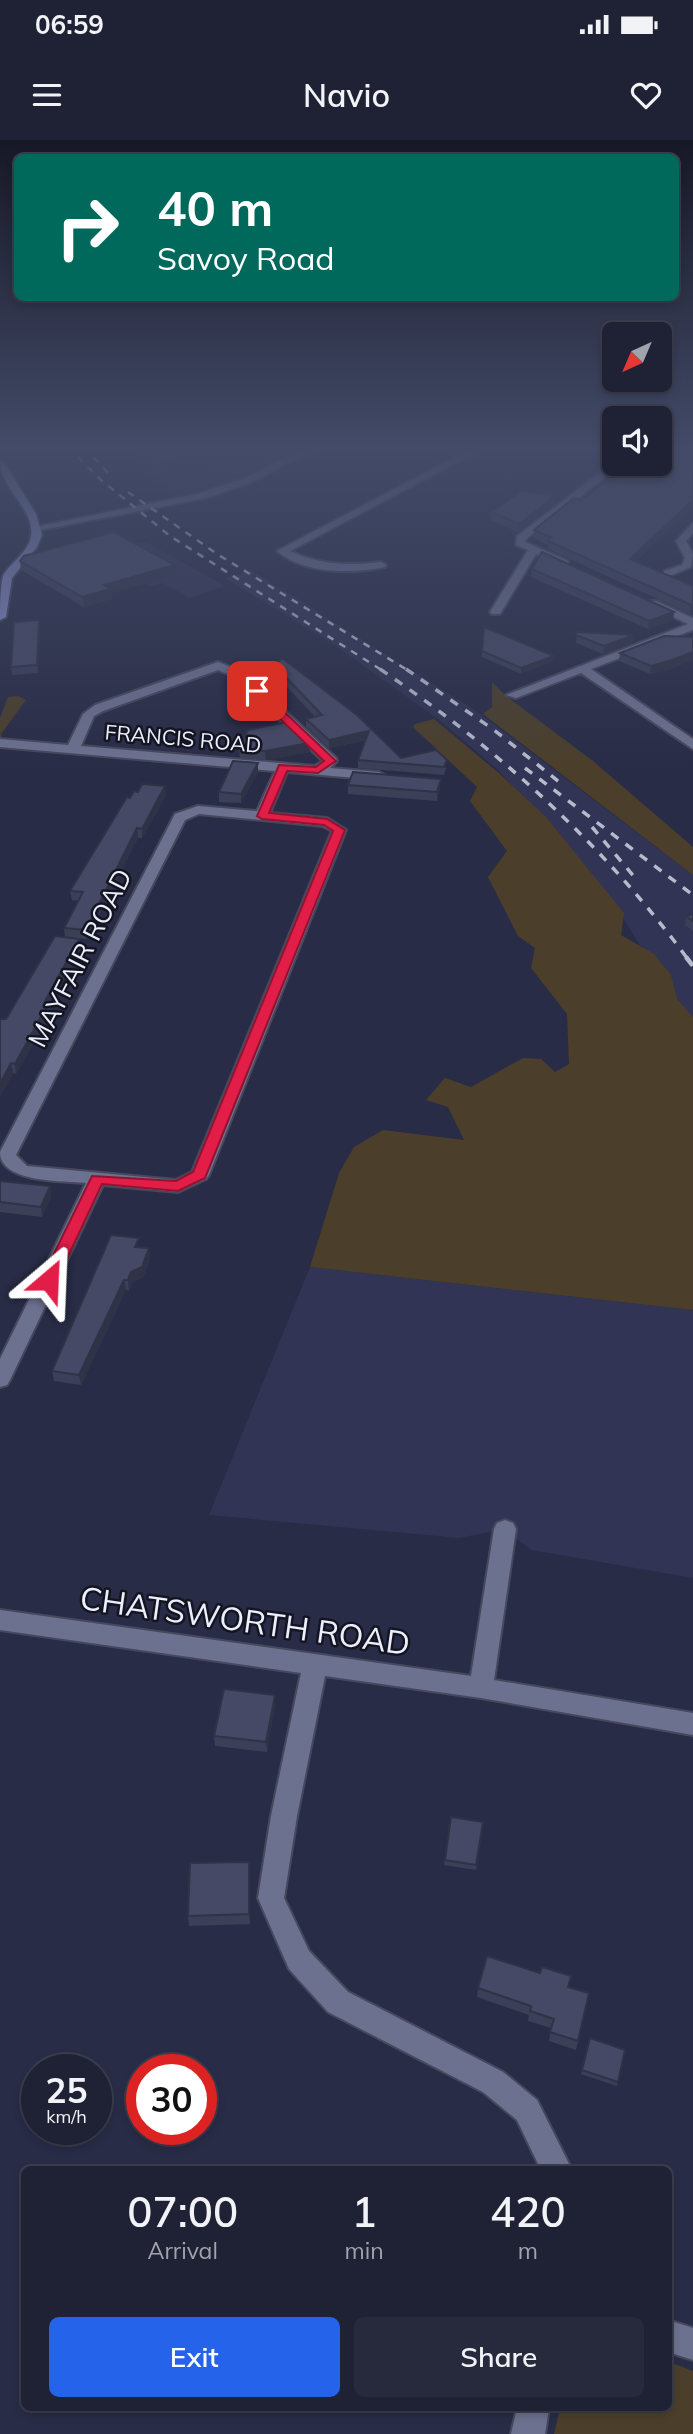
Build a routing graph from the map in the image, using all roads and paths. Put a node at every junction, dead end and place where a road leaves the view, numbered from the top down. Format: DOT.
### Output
graph roads {
  1 [pos="26,554"];
  2 [pos="288,554"];
  3 [pos="531,554"];
  4 [pos="545,554"];
  5 [pos="688,554"];
  6 [pos="381,565"];
  7 [pos="579,570"];
  8 [pos="668,573"];
  9 [pos="4,578"];
  10 [pos="636,596"];
  11 [pos="496,612"];
  12 [pos="0,617"];
  13 [pos="693,624"];
  14 [pos="582,668"];
  15 [pos="512,695"];
  16 [pos="0,743"];
  17 [pos="693,744"];
  18 [pos="73,748"];
  19 [pos="283,767"];
  20 [pos="318,770"];
  21 [pos="395,777"];
  22 [pos="262,816"];
  23 [pos="97,1179"];
  24 [pos="0,1380"];
  25 [pos="505,1529"];
  26 [pos="0,1620"];
  27 [pos="315,1664"];
  28 [pos="481,1688"];
  29 [pos="693,1724"];
  30 [pos="555,2166"];
  31 [pos="672,2337"];
  32 [pos="693,2344"];
  33 [pos="532,2411"];
  34 [pos="528,2434"];
  1 -- 9 [label="main road"];
  2 -- 6 [label="street"];
  3 -- 11 [label="street"];
  4 -- 7 [label="street"];
  5 -- 8 [label="street"];
  9 -- 12 [label="main road"];
  10 -- 13 [label="street"];
  13 -- 14 [label="street"];
  14 -- 15 [label="street"];
  14 -- 17 [label="street"];
  16 -- 18 [label="street, FRANCIS ROAD"];
  18 -- 19 [label="street, FRANCIS ROAD"];
  18 -- 20 [label="street"];
  19 -- 20 [label="street, FRANCIS ROAD"];
  19 -- 22 [label="street"];
  20 -- 21 [label="street, FRANCIS ROAD"];
  22 -- 23 [label="street"];
  22 -- 23 [label="street, MAYFAIR ROAD"];
  23 -- 24 [label="street"];
  25 -- 28 [label="street"];
  26 -- 27 [label="street, CHATSWORTH ROAD"];
  27 -- 28 [label="street, CHATSWORTH ROAD"];
  27 -- 30 [label="street"];
  28 -- 29 [label="street, CHATSWORTH ROAD"];
  31 -- 32 [label="street"];
  33 -- 34 [label="street"];
}
